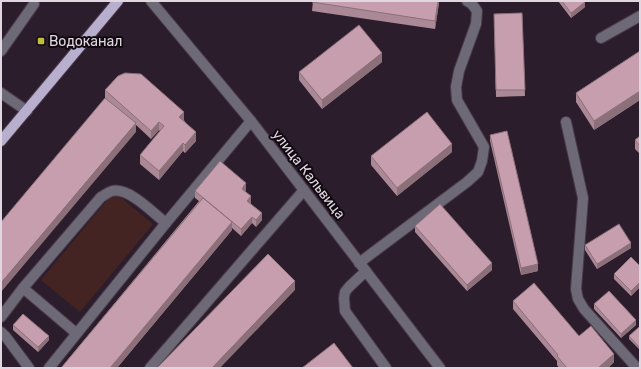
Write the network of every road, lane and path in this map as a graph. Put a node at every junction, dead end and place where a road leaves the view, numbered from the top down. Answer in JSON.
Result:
{"nodes":[{"id":1,"x":118,"y":1,"type":"edge"},
{"id":2,"x":152,"y":1,"type":"edge"},
{"id":3,"x":467,"y":1,"type":"edge"},
{"id":4,"x":34,"y":4,"type":"dead end"},
{"id":5,"x":640,"y":16,"type":"edge"},
{"id":6,"x":601,"y":38,"type":"dead end"},
{"id":7,"x":1,"y":51,"type":"edge"},
{"id":8,"x":1,"y":93,"type":"edge"},
{"id":9,"x":27,"y":111,"type":"junction"},
{"id":10,"x":250,"y":121,"type":"junction"},
{"id":11,"x":566,"y":122,"type":"dead end"},
{"id":12,"x":1,"y":141,"type":"edge"},
{"id":13,"x":304,"y":190,"type":"junction"},
{"id":14,"x":166,"y":223,"type":"junction"},
{"id":15,"x":363,"y":267,"type":"junction"},
{"id":16,"x":24,"y":288,"type":"junction"},
{"id":17,"x":1,"y":317,"type":"edge"},
{"id":18,"x":76,"y":333,"type":"junction"},
{"id":19,"x":3,"y":338,"type":"edge"},
{"id":20,"x":29,"y":368,"type":"edge"},
{"id":21,"x":49,"y":368,"type":"edge"},
{"id":22,"x":150,"y":368,"type":"edge"},
{"id":23,"x":386,"y":368,"type":"edge"},
{"id":24,"x":440,"y":368,"type":"edge"},
{"id":25,"x":637,"y":368,"type":"edge"}],
"edges":[{"from":1,"to":9,"type":"main road"},
{"from":2,"to":10,"type":"street","name":"улица Кальвица"},
{"from":3,"to":15,"type":"street"},
{"from":4,"to":7,"type":"street"},
{"from":5,"to":6,"type":"street"},
{"from":8,"to":9,"type":"street"},
{"from":9,"to":12,"type":"main road"},
{"from":10,"to":13,"type":"street","name":"улица Кальвица"},
{"from":10,"to":14,"type":"street"},
{"from":11,"to":25,"type":"street"},
{"from":13,"to":15,"type":"street","name":"улица Кальвица"},
{"from":13,"to":22,"type":"street"},
{"from":14,"to":16,"type":"street"},
{"from":14,"to":18,"type":"street"},
{"from":15,"to":23,"type":"street"},
{"from":15,"to":24,"type":"street","name":"улица Кальвица"},
{"from":16,"to":17,"type":"street"},
{"from":16,"to":18,"type":"street"},
{"from":18,"to":21,"type":"street"},
{"from":19,"to":20,"type":"street"}]}
